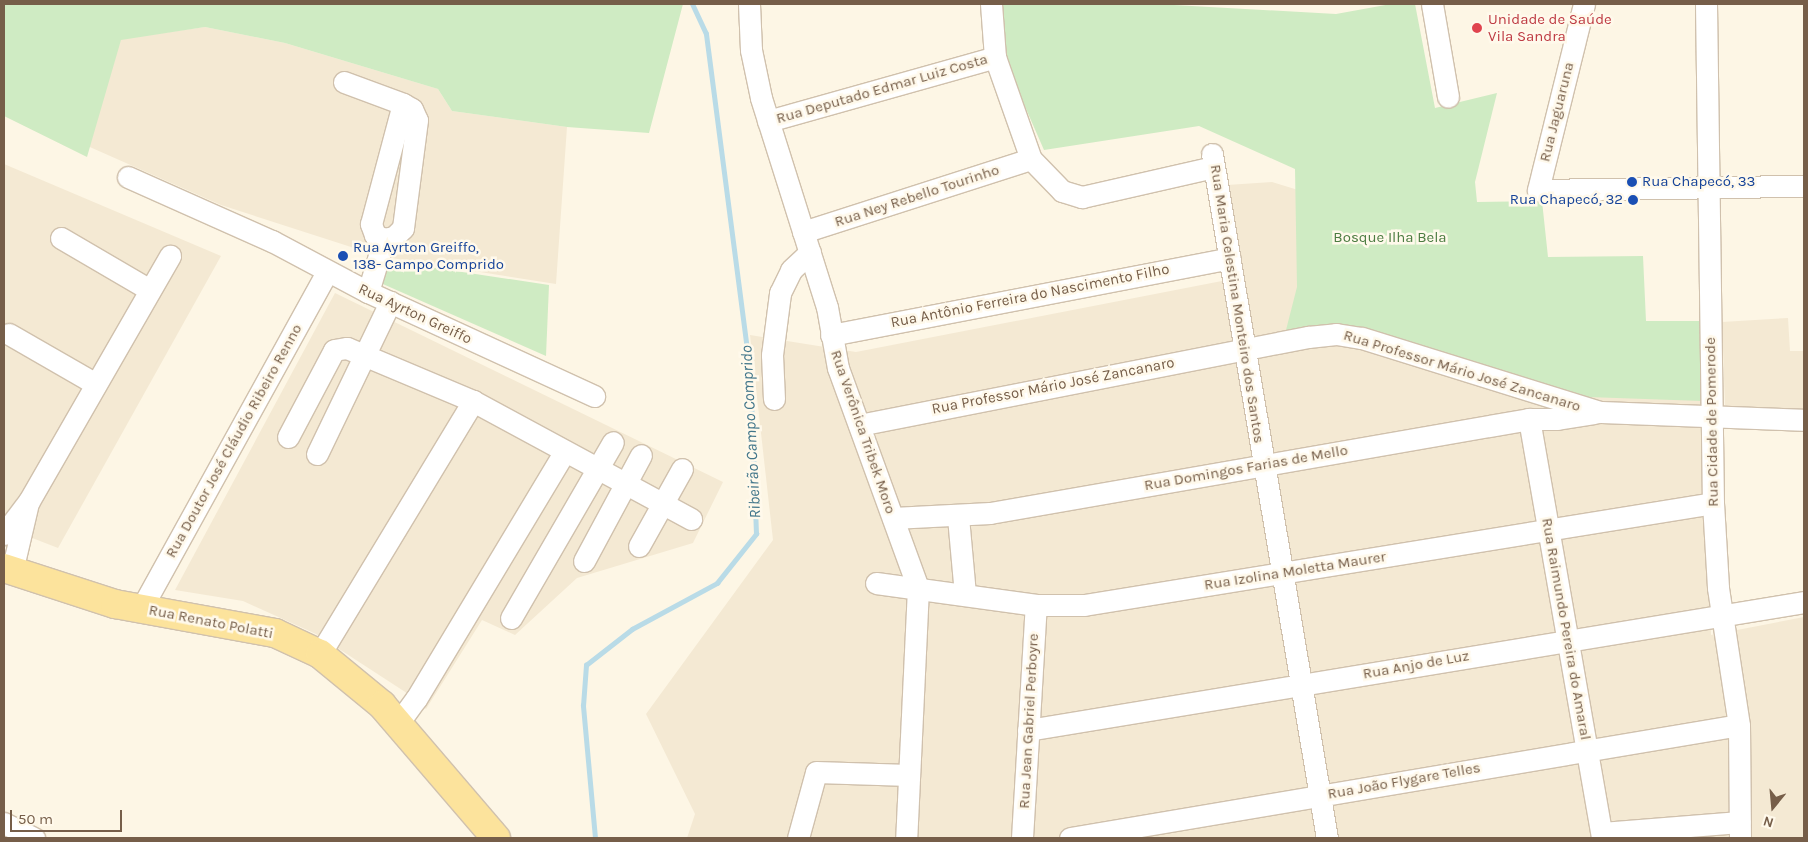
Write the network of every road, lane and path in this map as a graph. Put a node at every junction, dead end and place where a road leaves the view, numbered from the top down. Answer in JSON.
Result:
{"nodes":[{"id":1,"x":749,"y":4,"type":"edge"},
{"id":2,"x":992,"y":4,"type":"edge"},
{"id":3,"x":1432,"y":4,"type":"edge"},
{"id":4,"x":1584,"y":4,"type":"edge"},
{"id":5,"x":1706,"y":4,"type":"edge"},
{"id":6,"x":995,"y":57,"type":"junction"},
{"id":7,"x":344,"y":82,"type":"dead end"},
{"id":8,"x":1448,"y":97,"type":"dead end"},
{"id":9,"x":403,"y":104,"type":"junction"},
{"id":10,"x":768,"y":121,"type":"junction"},
{"id":11,"x":1031,"y":159,"type":"junction"},
{"id":12,"x":128,"y":177,"type":"dead end"},
{"id":13,"x":1804,"y":186,"type":"edge"},
{"id":14,"x":1708,"y":188,"type":"junction"},
{"id":15,"x":61,"y":238,"type":"dead end"},
{"id":16,"x":384,"y":239,"type":"junction"},
{"id":17,"x":807,"y":242,"type":"junction"},
{"id":18,"x":170,"y":256,"type":"dead end"},
{"id":19,"x":1230,"y":258,"type":"junction"},
{"id":20,"x":327,"y":272,"type":"junction"},
{"id":21,"x":150,"y":290,"type":"junction"},
{"id":22,"x":368,"y":292,"type":"junction"},
{"id":23,"x":390,"y":302,"type":"junction"},
{"id":24,"x":9,"y":334,"type":"dead end"},
{"id":25,"x":831,"y":335,"type":"junction"},
{"id":26,"x":1245,"y":349,"type":"junction"},
{"id":27,"x":366,"y":357,"type":"junction"},
{"id":28,"x":96,"y":384,"type":"junction"},
{"id":29,"x":594,"y":396,"type":"dead end"},
{"id":30,"x":774,"y":399,"type":"dead end"},
{"id":31,"x":473,"y":401,"type":"junction"},
{"id":32,"x":1599,"y":412,"type":"junction"},
{"id":33,"x":1711,"y":416,"type":"junction"},
{"id":34,"x":1529,"y":419,"type":"junction"},
{"id":35,"x":1804,"y":420,"type":"edge"},
{"id":36,"x":858,"y":425,"type":"junction"},
{"id":37,"x":288,"y":437,"type":"dead end"},
{"id":38,"x":613,"y":442,"type":"dead end"},
{"id":39,"x":565,"y":451,"type":"junction"},
{"id":40,"x":317,"y":454,"type":"dead end"},
{"id":41,"x":641,"y":455,"type":"dead end"},
{"id":42,"x":1264,"y":465,"type":"junction"},
{"id":43,"x":597,"y":469,"type":"junction"},
{"id":44,"x":682,"y":470,"type":"dead end"},
{"id":45,"x":626,"y":484,"type":"junction"},
{"id":46,"x":29,"y":500,"type":"junction"},
{"id":47,"x":1712,"y":503,"type":"junction"},
{"id":48,"x":663,"y":504,"type":"junction"},
{"id":49,"x":958,"y":517,"type":"junction"},
{"id":50,"x":893,"y":518,"type":"junction"},
{"id":51,"x":691,"y":519,"type":"dead end"},
{"id":52,"x":1549,"y":530,"type":"junction"},
{"id":53,"x":4,"y":534,"type":"edge"},
{"id":54,"x":639,"y":546,"type":"dead end"},
{"id":55,"x":584,"y":562,"type":"dead end"},
{"id":56,"x":8,"y":569,"type":"edge"},
{"id":57,"x":1282,"y":573,"type":"junction"},
{"id":58,"x":876,"y":583,"type":"dead end"},
{"id":59,"x":918,"y":588,"type":"junction"},
{"id":60,"x":965,"y":594,"type":"junction"},
{"id":61,"x":1804,"y":602,"type":"edge"},
{"id":62,"x":1036,"y":605,"type":"junction"},
{"id":63,"x":141,"y":609,"type":"junction"},
{"id":64,"x":1722,"y":614,"type":"junction"},
{"id":65,"x":511,"y":618,"type":"dead end"},
{"id":66,"x":1568,"y":639,"type":"junction"},
{"id":67,"x":320,"y":654,"type":"junction"},
{"id":68,"x":1301,"y":684,"type":"junction"},
{"id":69,"x":399,"y":722,"type":"junction"},
{"id":70,"x":1739,"y":725,"type":"junction"},
{"id":71,"x":1028,"y":730,"type":"junction"},
{"id":72,"x":1587,"y":750,"type":"junction"},
{"id":73,"x":909,"y":775,"type":"junction"},
{"id":74,"x":452,"y":789,"type":"junction"},
{"id":75,"x":1320,"y":796,"type":"junction"},
{"id":76,"x":4,"y":823,"type":"edge"},
{"id":77,"x":1740,"y":830,"type":"edge"},
{"id":78,"x":1602,"y":836,"type":"edge"},
{"id":79,"x":34,"y":838,"type":"edge"},
{"id":80,"x":470,"y":838,"type":"edge"},
{"id":81,"x":496,"y":838,"type":"edge"},
{"id":82,"x":798,"y":838,"type":"edge"},
{"id":83,"x":906,"y":838,"type":"edge"},
{"id":84,"x":1022,"y":838,"type":"edge"},
{"id":85,"x":1070,"y":838,"type":"edge"},
{"id":86,"x":1327,"y":838,"type":"edge"}],
"edges":[{"from":1,"to":10,"type":"street","name":"Rua Verônica Tribek Moro"},
{"from":2,"to":6,"type":"street"},
{"from":3,"to":8,"type":"street"},
{"from":4,"to":14,"type":"street","name":"Rua Jaguaruna"},
{"from":5,"to":14,"type":"street","name":"Rua Cidade de Pomerode"},
{"from":6,"to":10,"type":"street","name":"Rua Deputado Edmar Luiz Costa"},
{"from":6,"to":11,"type":"street"},
{"from":7,"to":9,"type":"street"},
{"from":9,"to":16,"type":"street"},
{"from":9,"to":16,"type":"street"},
{"from":10,"to":17,"type":"street","name":"Rua Verônica Tribek Moro"},
{"from":11,"to":17,"type":"street","name":"Rua Ney Rebello Tourinho"},
{"from":11,"to":19,"type":"street","name":"Rua Maria Celestina Monteiro dos Santos"},
{"from":12,"to":20,"type":"street","name":"Rua Ayrton Greiffo"},
{"from":13,"to":14,"type":"street"},
{"from":14,"to":33,"type":"street","name":"Rua Cidade de Pomerode"},
{"from":15,"to":21,"type":"street"},
{"from":16,"to":22,"type":"street"},
{"from":17,"to":25,"type":"street","name":"Rua Verônica Tribek Moro"},
{"from":17,"to":30,"type":"street"},
{"from":18,"to":21,"type":"street"},
{"from":19,"to":25,"type":"street","name":"Rua Antônio Ferreira do Nascimento Filho"},
{"from":19,"to":26,"type":"street","name":"Rua Maria Celestina Monteiro dos Santos"},
{"from":20,"to":22,"type":"street","name":"Rua Ayrton Greiffo"},
{"from":20,"to":63,"type":"street","name":"Rua Doutor José Cláudio Ribeiro Renno"},
{"from":21,"to":28,"type":"street"},
{"from":22,"to":23,"type":"street","name":"Rua Ayrton Greiffo"},
{"from":23,"to":27,"type":"street"},
{"from":23,"to":29,"type":"street","name":"Rua Ayrton Greiffo"},
{"from":24,"to":28,"type":"street"},
{"from":25,"to":36,"type":"street","name":"Rua Verônica Tribek Moro"},
{"from":26,"to":32,"type":"street","name":"Rua Professor Mário José Zancanaro"},
{"from":26,"to":36,"type":"street","name":"Rua Professor Mário José Zancanaro"},
{"from":26,"to":42,"type":"street","name":"Rua Maria Celestina Monteiro dos Santos"},
{"from":27,"to":31,"type":"street"},
{"from":27,"to":37,"type":"street"},
{"from":27,"to":40,"type":"street"},
{"from":28,"to":46,"type":"street"},
{"from":31,"to":39,"type":"street"},
{"from":31,"to":67,"type":"street"},
{"from":32,"to":33,"type":"street","name":"Rua Professor Mário José Zancanaro"},
{"from":32,"to":34,"type":"street","name":"Rua Domingos Farias de Mello"},
{"from":33,"to":35,"type":"street","name":"Rua Professor Mário José Zancanaro"},
{"from":33,"to":47,"type":"street","name":"Rua Cidade de Pomerode"},
{"from":34,"to":42,"type":"street","name":"Rua Domingos Farias de Mello"},
{"from":34,"to":52,"type":"street","name":"Rua Raimundo Pereira do Amaral"},
{"from":36,"to":50,"type":"street","name":"Rua Verônica Tribek Moro"},
{"from":38,"to":43,"type":"street"},
{"from":39,"to":43,"type":"street"},
{"from":39,"to":69,"type":"street"},
{"from":41,"to":45,"type":"street"},
{"from":42,"to":49,"type":"street","name":"Rua Domingos Farias de Mello"},
{"from":42,"to":57,"type":"street","name":"Rua Maria Celestina Monteiro dos Santos"},
{"from":43,"to":45,"type":"street"},
{"from":43,"to":65,"type":"street"},
{"from":44,"to":48,"type":"street"},
{"from":45,"to":48,"type":"street"},
{"from":45,"to":55,"type":"street"},
{"from":46,"to":53,"type":"street"},
{"from":46,"to":56,"type":"street"},
{"from":47,"to":52,"type":"street","name":"Rua Izolina Moletta Maurer"},
{"from":47,"to":64,"type":"street","name":"Rua Cidade de Pomerode"},
{"from":48,"to":51,"type":"street"},
{"from":48,"to":54,"type":"street"},
{"from":49,"to":50,"type":"street","name":"Rua Domingos Farias de Mello"},
{"from":49,"to":60,"type":"street"},
{"from":50,"to":59,"type":"street","name":"Rua Verônica Tribek Moro"},
{"from":52,"to":57,"type":"street","name":"Rua Izolina Moletta Maurer"},
{"from":52,"to":66,"type":"street","name":"Rua Raimundo Pereira do Amaral"},
{"from":56,"to":63,"type":"main road","name":"Rua Renato Polatti"},
{"from":57,"to":62,"type":"street","name":"Rua Izolina Moletta Maurer"},
{"from":57,"to":68,"type":"street","name":"Rua Maria Celestina Monteiro dos Santos"},
{"from":58,"to":59,"type":"street","name":"Rua Izolina Moletta Maurer"},
{"from":59,"to":60,"type":"street","name":"Rua Izolina Moletta Maurer"},
{"from":59,"to":73,"type":"street","name":"Rua Verônica Tribek Moro"},
{"from":60,"to":62,"type":"street","name":"Rua Izolina Moletta Maurer"},
{"from":61,"to":64,"type":"street","name":"Rua Anjo de Luz"},
{"from":62,"to":71,"type":"street","name":"Rua Jean Gabriel Perboyre"},
{"from":63,"to":67,"type":"main road","name":"Rua Renato Polatti"},
{"from":64,"to":66,"type":"street","name":"Rua Anjo de Luz"},
{"from":64,"to":70,"type":"street","name":"Rua Cidade de Pomerode"},
{"from":66,"to":68,"type":"street","name":"Rua Anjo de Luz"},
{"from":66,"to":72,"type":"street","name":"Rua Raimundo Pereira do Amaral"},
{"from":67,"to":69,"type":"main road","name":"Rua Renato Polatti"},
{"from":68,"to":71,"type":"street","name":"Rua Anjo de Luz"},
{"from":68,"to":75,"type":"street","name":"Rua Maria Celestina Monteiro dos Santos"},
{"from":69,"to":74,"type":"main road","name":"Rua Renato Polatti"},
{"from":70,"to":72,"type":"street","name":"Rua João Flygare Telles"},
{"from":70,"to":77,"type":"street","name":"Rua Cidade de Pomerode"},
{"from":71,"to":84,"type":"street","name":"Rua Jean Gabriel Perboyre"},
{"from":72,"to":75,"type":"street","name":"Rua João Flygare Telles"},
{"from":72,"to":78,"type":"street","name":"Rua Raimundo Pereira do Amaral"},
{"from":73,"to":82,"type":"street"},
{"from":73,"to":83,"type":"street","name":"Rua Verônica Tribek Moro"},
{"from":74,"to":80,"type":"main road","name":"Rua Renato Polatti"},
{"from":74,"to":81,"type":"main road","name":"Rua Renato Polatti"},
{"from":75,"to":85,"type":"street","name":"Rua João Flygare Telles"},
{"from":75,"to":86,"type":"street","name":"Rua Maria Celestina Monteiro dos Santos"},
{"from":76,"to":79,"type":"street"},
{"from":77,"to":78,"type":"street"}]}
